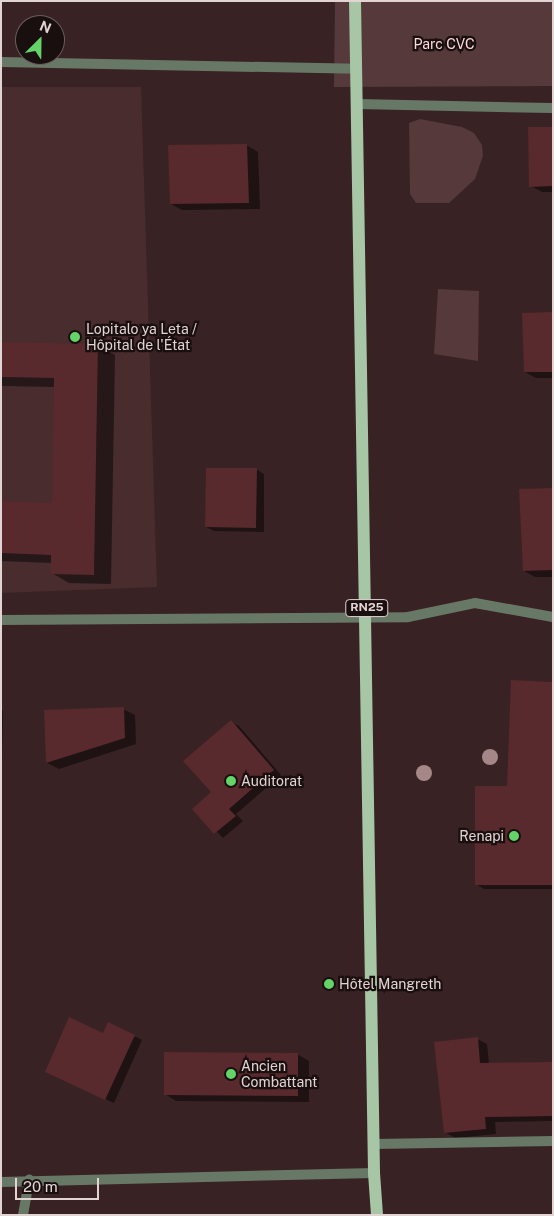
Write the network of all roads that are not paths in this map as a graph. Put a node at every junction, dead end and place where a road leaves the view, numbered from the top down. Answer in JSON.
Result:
{"nodes":[{"id":1,"x":355,"y":1,"type":"edge"},
{"id":2,"x":1,"y":62,"type":"edge"},
{"id":3,"x":357,"y":69,"type":"junction"},
{"id":4,"x":358,"y":104,"type":"junction"},
{"id":5,"x":553,"y":108,"type":"edge"},
{"id":6,"x":367,"y":615,"type":"junction"},
{"id":7,"x":553,"y":617,"type":"edge"},
{"id":8,"x":1,"y":620,"type":"edge"},
{"id":9,"x":553,"y":1141,"type":"edge"},
{"id":10,"x":374,"y":1144,"type":"junction"},
{"id":11,"x":374,"y":1173,"type":"junction"},
{"id":12,"x":29,"y":1180,"type":"junction"},
{"id":13,"x":1,"y":1182,"type":"edge"},
{"id":14,"x":22,"y":1215,"type":"edge"},
{"id":15,"x":377,"y":1215,"type":"edge"}],
"edges":[{"from":1,"to":3,"type":"main road","number":"RN25"},
{"from":2,"to":3,"type":"street"},
{"from":3,"to":4,"type":"main road","number":"RN25"},
{"from":4,"to":5,"type":"street"},
{"from":4,"to":6,"type":"main road","number":"RN25"},
{"from":6,"to":7,"type":"street"},
{"from":6,"to":8,"type":"street"},
{"from":6,"to":10,"type":"main road","number":"RN25"},
{"from":9,"to":10,"type":"street"},
{"from":10,"to":11,"type":"main road","number":"RN25"},
{"from":11,"to":12,"type":"street"},
{"from":11,"to":15,"type":"main road","number":"RN25"},
{"from":12,"to":13,"type":"street"},
{"from":12,"to":14,"type":"street"}]}
